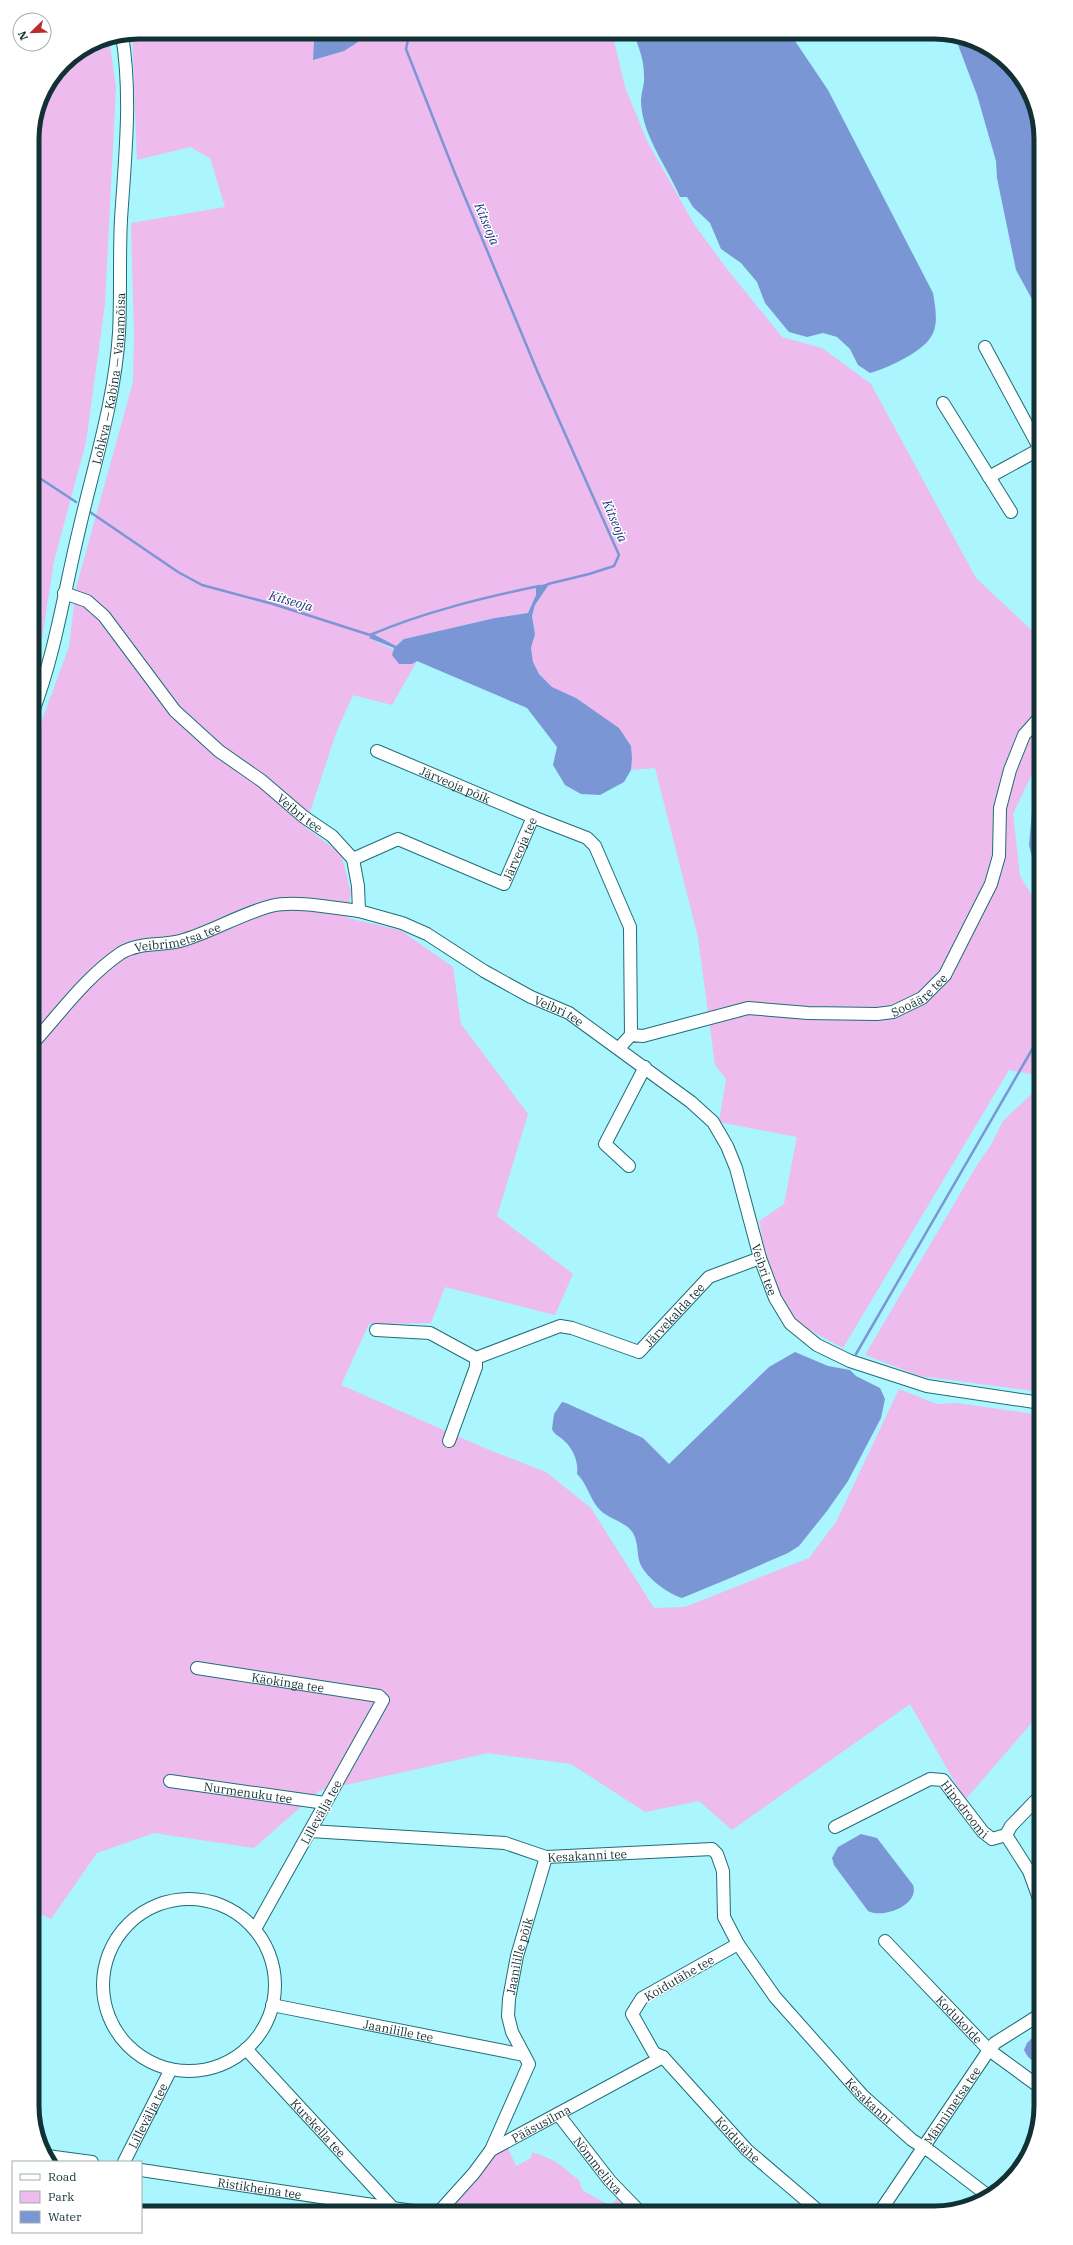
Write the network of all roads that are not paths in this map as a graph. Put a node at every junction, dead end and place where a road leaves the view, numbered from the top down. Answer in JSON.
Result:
{"nodes":[{"id":1,"x":123,"y":40,"type":"edge"},
{"id":2,"x":986,"y":347,"type":"dead end"},
{"id":3,"x":943,"y":403,"type":"dead end"},
{"id":4,"x":1034,"y":439,"type":"edge"},
{"id":5,"x":1034,"y":453,"type":"edge"},
{"id":6,"x":989,"y":477,"type":"junction"},
{"id":7,"x":1011,"y":512,"type":"dead end"},
{"id":8,"x":64,"y":593,"type":"junction"},
{"id":9,"x":39,"y":695,"type":"edge"},
{"id":10,"x":1034,"y":724,"type":"edge"},
{"id":11,"x":377,"y":751,"type":"dead end"},
{"id":12,"x":533,"y":817,"type":"junction"},
{"id":13,"x":352,"y":859,"type":"junction"},
{"id":14,"x":359,"y":911,"type":"junction"},
{"id":15,"x":631,"y":1035,"type":"junction"},
{"id":16,"x":39,"y":1037,"type":"edge"},
{"id":17,"x":619,"y":1048,"type":"junction"},
{"id":18,"x":645,"y":1067,"type":"junction"},
{"id":19,"x":629,"y":1166,"type":"dead end"},
{"id":20,"x":760,"y":1258,"type":"junction"},
{"id":21,"x":376,"y":1330,"type":"dead end"},
{"id":22,"x":476,"y":1358,"type":"junction"},
{"id":23,"x":1034,"y":1402,"type":"edge"},
{"id":24,"x":449,"y":1441,"type":"dead end"},
{"id":25,"x":197,"y":1668,"type":"dead end"},
{"id":26,"x":379,"y":1696,"type":"joint"},
{"id":27,"x":170,"y":1781,"type":"dead end"},
{"id":28,"x":1034,"y":1802,"type":"edge"},
{"id":29,"x":325,"y":1803,"type":"junction"},
{"id":30,"x":835,"y":1827,"type":"dead end"},
{"id":31,"x":310,"y":1831,"type":"junction"},
{"id":32,"x":1006,"y":1835,"type":"junction"},
{"id":33,"x":546,"y":1857,"type":"junction"},
{"id":34,"x":1034,"y":1885,"type":"edge"},
{"id":35,"x":255,"y":1929,"type":"junction"},
{"id":36,"x":885,"y":1941,"type":"dead end"},
{"id":37,"x":738,"y":1944,"type":"junction"},
{"id":38,"x":769,"y":1988,"type":"joint"},
{"id":39,"x":272,"y":2005,"type":"junction"},
{"id":40,"x":1034,"y":2018,"type":"edge"},
{"id":41,"x":246,"y":2049,"type":"junction"},
{"id":42,"x":989,"y":2050,"type":"junction"},
{"id":43,"x":524,"y":2055,"type":"junction"},
{"id":44,"x":663,"y":2058,"type":"junction"},
{"id":45,"x":170,"y":2068,"type":"junction"},
{"id":46,"x":1034,"y":2083,"type":"edge"},
{"id":47,"x":558,"y":2114,"type":"junction"},
{"id":48,"x":924,"y":2147,"type":"junction"},
{"id":49,"x":491,"y":2150,"type":"junction"},
{"id":50,"x":53,"y":2157,"type":"edge"},
{"id":51,"x":84,"y":2161,"type":"edge"},
{"id":52,"x":125,"y":2161,"type":"edge"},
{"id":53,"x":142,"y":2170,"type":"edge"},
{"id":54,"x":984,"y":2193,"type":"edge"},
{"id":55,"x":391,"y":2206,"type":"joint"},
{"id":56,"x":444,"y":2206,"type":"edge"},
{"id":57,"x":634,"y":2206,"type":"edge"},
{"id":58,"x":813,"y":2206,"type":"edge"},
{"id":59,"x":884,"y":2206,"type":"edge"}],
"edges":[{"from":1,"to":8,"type":"street","name":"Lohkva — Kabina — Vanamõisa"},
{"from":2,"to":4,"type":"street"},
{"from":3,"to":6,"type":"street"},
{"from":5,"to":6,"type":"street"},
{"from":6,"to":7,"type":"street"},
{"from":8,"to":9,"type":"street","name":"Lohkva — Kabina — Vanamõisa"},
{"from":8,"to":13,"type":"street","name":"Veibri tee"},
{"from":10,"to":15,"type":"street","name":"Sooääre tee"},
{"from":11,"to":12,"type":"street","name":"Järveoja põik"},
{"from":12,"to":13,"type":"street","name":"Järveoja tee"},
{"from":12,"to":15,"type":"street","name":"Järveoja tee"},
{"from":13,"to":14,"type":"street","name":"Veibri tee"},
{"from":14,"to":16,"type":"street","name":"Veibrimetsa tee"},
{"from":14,"to":17,"type":"street","name":"Veibri tee"},
{"from":15,"to":17,"type":"street"},
{"from":17,"to":18,"type":"street","name":"Veibri tee"},
{"from":18,"to":19,"type":"street"},
{"from":18,"to":20,"type":"street","name":"Veibri tee"},
{"from":20,"to":22,"type":"street","name":"Järvekalda tee"},
{"from":20,"to":23,"type":"street","name":"Veibri tee"},
{"from":21,"to":22,"type":"street"},
{"from":22,"to":24,"type":"street"},
{"from":25,"to":26,"type":"street","name":"Käokinga tee"},
{"from":26,"to":29,"type":"street","name":"Lillevälja tee"},
{"from":27,"to":29,"type":"street","name":"Nurmenuku tee"},
{"from":28,"to":32,"type":"street"},
{"from":29,"to":31,"type":"street","name":"Lillevälja tee"},
{"from":30,"to":32,"type":"street","name":"Hipodroomi"},
{"from":31,"to":33,"type":"street","name":"Kesakanni tee"},
{"from":31,"to":35,"type":"street","name":"Lillevälja tee"},
{"from":32,"to":34,"type":"street","name":"Hipodroomi"},
{"from":33,"to":37,"type":"street","name":"Kesakanni tee"},
{"from":33,"to":43,"type":"street","name":"Jaanilille põik"},
{"from":35,"to":39,"type":"street","name":"Lillevälja tee"},
{"from":35,"to":45,"type":"street","name":"Lillevälja tee"},
{"from":36,"to":42,"type":"street","name":"Kodukolde"},
{"from":37,"to":38,"type":"street","name":"Kesakanni tee"},
{"from":37,"to":44,"type":"street","name":"Koidutähe tee"},
{"from":38,"to":48,"type":"street","name":"Kesakanni"},
{"from":39,"to":41,"type":"street","name":"Lillevälja tee"},
{"from":39,"to":43,"type":"street","name":"Jaanilille tee"},
{"from":40,"to":42,"type":"street","name":"Männimetsa tee"},
{"from":41,"to":45,"type":"street","name":"Lillevälja tee"},
{"from":41,"to":55,"type":"street","name":"Kurekella tee"},
{"from":42,"to":46,"type":"street","name":"Kodukolde"},
{"from":42,"to":48,"type":"street","name":"Männimetsa tee"},
{"from":43,"to":49,"type":"street"},
{"from":44,"to":47,"type":"street","name":"Pääsusilma"},
{"from":44,"to":58,"type":"street","name":"Koidutähe"},
{"from":45,"to":52,"type":"street","name":"Lillevälja tee"},
{"from":47,"to":49,"type":"street","name":"Pääsusilma"},
{"from":47,"to":57,"type":"street","name":"Nõmmeliiva"},
{"from":48,"to":54,"type":"street","name":"Kesakanni"},
{"from":48,"to":59,"type":"street","name":"Männimetsa tee"},
{"from":49,"to":56,"type":"street","name":"Pääsusilma"},
{"from":50,"to":51,"type":"street"},
{"from":53,"to":55,"type":"street","name":"Ristikheina tee"}]}
